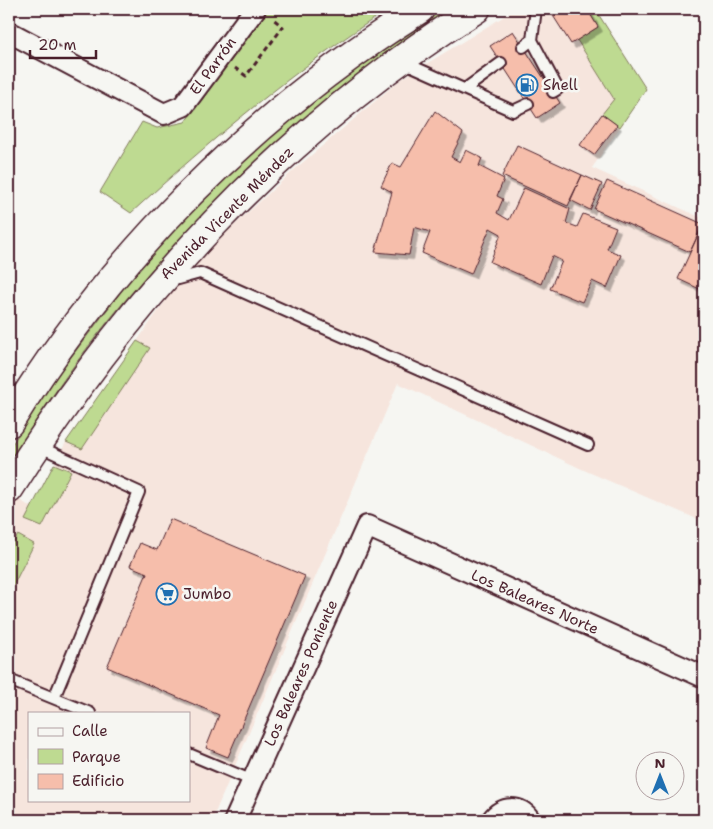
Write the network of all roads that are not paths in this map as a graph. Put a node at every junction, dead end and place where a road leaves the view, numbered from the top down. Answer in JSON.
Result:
{"nodes":[{"id":1,"x":420,"y":9,"type":"edge"},
{"id":2,"x":476,"y":9,"type":"edge"},
{"id":3,"x":536,"y":9,"type":"edge"},
{"id":4,"x":261,"y":12,"type":"edge"},
{"id":5,"x":9,"y":32,"type":"edge"},
{"id":6,"x":532,"y":40,"type":"junction"},
{"id":7,"x":523,"y":47,"type":"dead end"},
{"id":8,"x":400,"y":60,"type":"junction"},
{"id":9,"x":501,"y":63,"type":"dead end"},
{"id":10,"x":465,"y":89,"type":"junction"},
{"id":11,"x":553,"y":92,"type":"dead end"},
{"id":12,"x":528,"y":104,"type":"dead end"},
{"id":13,"x":156,"y":285,"type":"junction"},
{"id":14,"x":9,"y":423,"type":"edge"},
{"id":15,"x":36,"y":445,"type":"junction"},
{"id":16,"x":588,"y":445,"type":"dead end"},
{"id":17,"x":9,"y":489,"type":"edge"},
{"id":18,"x":367,"y":526,"type":"joint"},
{"id":19,"x":704,"y":677,"type":"edge"},
{"id":20,"x":9,"y":680,"type":"edge"},
{"id":21,"x":54,"y":698,"type":"junction"},
{"id":22,"x":88,"y":712,"type":"edge"},
{"id":23,"x":190,"y":754,"type":"edge"},
{"id":24,"x":253,"y":781,"type":"junction"},
{"id":25,"x":235,"y":820,"type":"edge"},
{"id":26,"x":492,"y":820,"type":"edge"},
{"id":27,"x":530,"y":820,"type":"edge"}],
"edges":[{"from":1,"to":14,"type":"main road"},
{"from":2,"to":8,"type":"main road","name":"Avenida Vicente Méndez"},
{"from":3,"to":6,"type":"lane"},
{"from":4,"to":5,"type":"street","name":"El Parrón"},
{"from":6,"to":7,"type":"lane"},
{"from":6,"to":11,"type":"lane"},
{"from":8,"to":10,"type":"lane"},
{"from":8,"to":13,"type":"main road","name":"Avenida Vicente Méndez"},
{"from":9,"to":10,"type":"lane"},
{"from":10,"to":12,"type":"lane"},
{"from":13,"to":15,"type":"main road","name":"Avenida Vicente Méndez"},
{"from":13,"to":16,"type":"lane"},
{"from":15,"to":17,"type":"main road","name":"Avenida Vicente Méndez"},
{"from":15,"to":21,"type":"lane"},
{"from":18,"to":19,"type":"street","name":"Los Baleares Norte"},
{"from":18,"to":24,"type":"street","name":"Los Baleares Poniente"},
{"from":20,"to":21,"type":"lane"},
{"from":21,"to":22,"type":"lane"},
{"from":23,"to":24,"type":"lane"},
{"from":24,"to":25,"type":"street","name":"Los Baleares Poniente"},
{"from":26,"to":27,"type":"street"}]}
